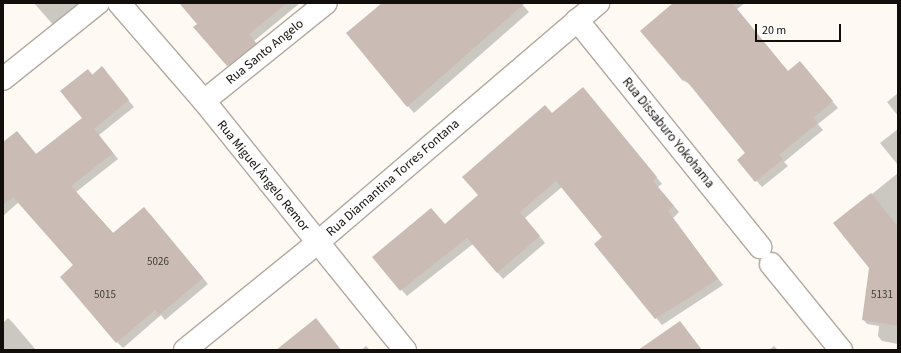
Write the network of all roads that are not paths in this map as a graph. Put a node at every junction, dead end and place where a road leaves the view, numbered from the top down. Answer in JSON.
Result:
{"nodes":[{"id":1,"x":98,"y":3,"type":"edge"},
{"id":2,"x":119,"y":3,"type":"edge"},
{"id":3,"x":326,"y":3,"type":"edge"},
{"id":4,"x":598,"y":3,"type":"edge"},
{"id":5,"x":577,"y":20,"type":"junction"},
{"id":6,"x":3,"y":79,"type":"edge"},
{"id":7,"x":204,"y":101,"type":"junction"},
{"id":8,"x":317,"y":243,"type":"junction"},
{"id":9,"x":185,"y":350,"type":"edge"},
{"id":10,"x":405,"y":350,"type":"edge"},
{"id":11,"x":841,"y":350,"type":"edge"}],
"edges":[{"from":1,"to":6,"type":"street"},
{"from":2,"to":7,"type":"street","name":"Rua Miguel Ângelo Remor"},
{"from":3,"to":7,"type":"street","name":"Rua Santo Angelo"},
{"from":4,"to":5,"type":"street","name":"Rua Diamantina Torres Fontana"},
{"from":5,"to":8,"type":"street","name":"Rua Diamantina Torres Fontana"},
{"from":5,"to":11,"type":"street","name":"Rua Dissaburo Yokohama"},
{"from":7,"to":8,"type":"street","name":"Rua Miguel Ângelo Remor"},
{"from":8,"to":9,"type":"street","name":"Rua Diamantina Torres Fontana"},
{"from":8,"to":10,"type":"street","name":"Rua Miguel Ângelo Remor"}]}
